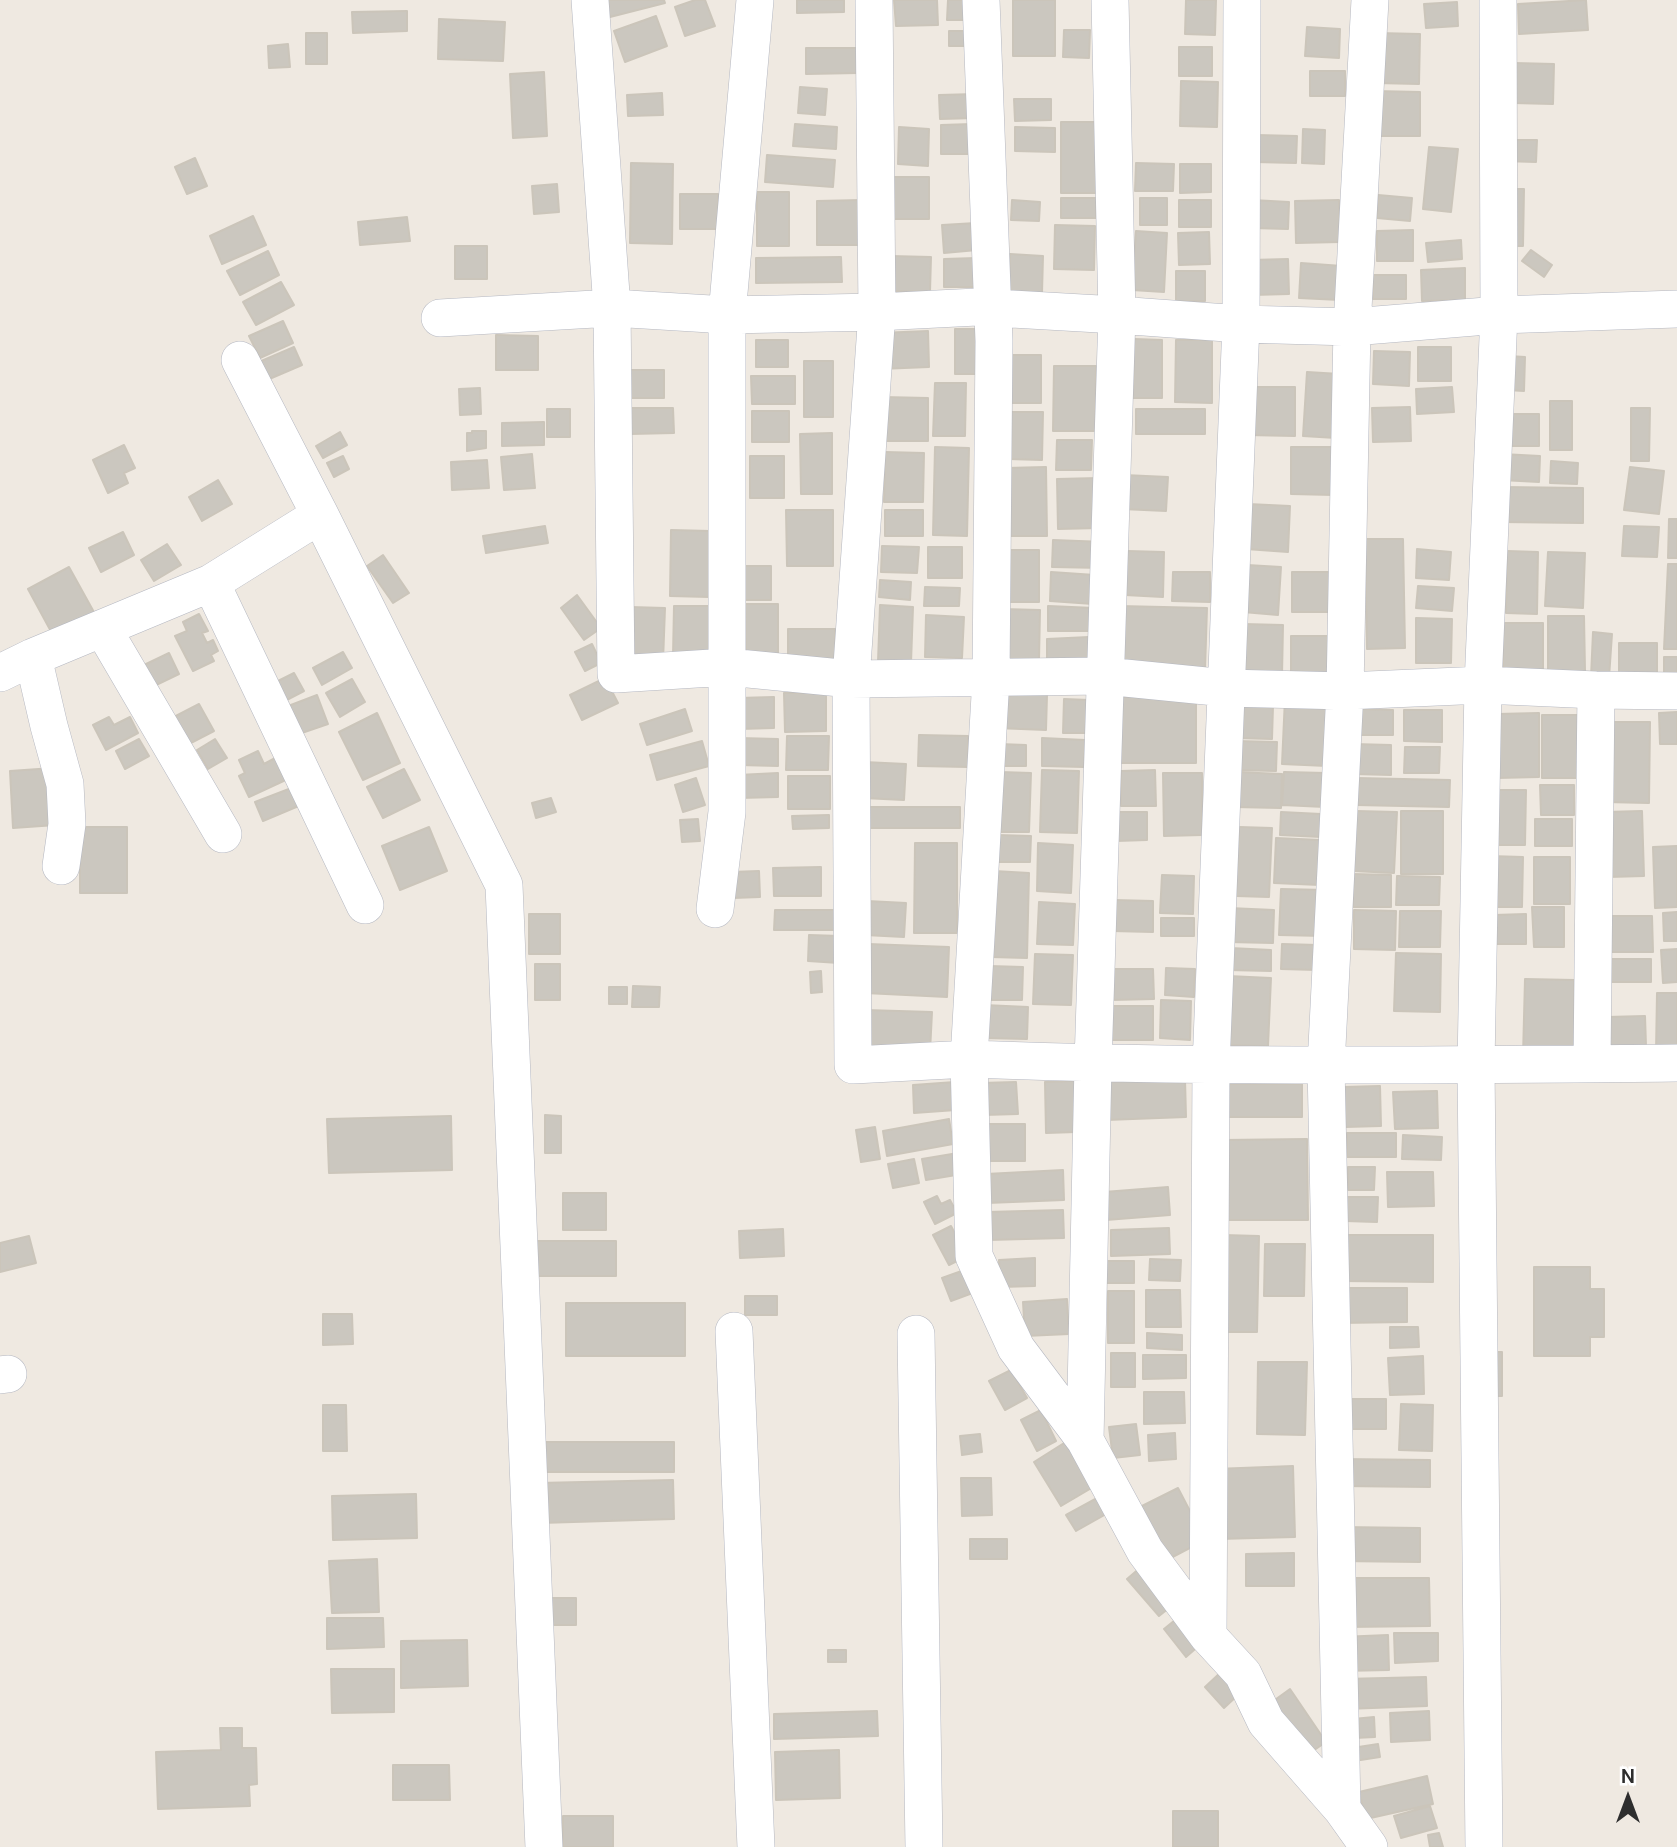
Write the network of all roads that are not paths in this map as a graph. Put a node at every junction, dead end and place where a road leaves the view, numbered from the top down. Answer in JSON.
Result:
{"nodes":[{"id":1,"x":590,"y":0,"type":"edge"},
{"id":2,"x":755,"y":0,"type":"edge"},
{"id":3,"x":874,"y":0,"type":"edge"},
{"id":4,"x":981,"y":0,"type":"edge"},
{"id":5,"x":1110,"y":0,"type":"edge"},
{"id":6,"x":1242,"y":0,"type":"edge"},
{"id":7,"x":1370,"y":0,"type":"edge"},
{"id":8,"x":1498,"y":0,"type":"edge"},
{"id":9,"x":612,"y":308,"type":"junction"},
{"id":10,"x":993,"y":308,"type":"junction"},
{"id":11,"x":1677,"y":309,"type":"edge"},
{"id":12,"x":877,"y":312,"type":"junction"},
{"id":13,"x":1117,"y":314,"type":"junction"},
{"id":14,"x":727,"y":315,"type":"junction"},
{"id":15,"x":1499,"y":315,"type":"junction"},
{"id":16,"x":440,"y":318,"type":"dead end"},
{"id":17,"x":1241,"y":324,"type":"junction"},
{"id":18,"x":1352,"y":327,"type":"junction"},
{"id":19,"x":240,"y":359,"type":"dead end"},
{"id":20,"x":320,"y":515,"type":"junction"},
{"id":21,"x":211,"y":583,"type":"junction"},
{"id":22,"x":103,"y":629,"type":"junction"},
{"id":23,"x":33,"y":657,"type":"junction"},
{"id":24,"x":729,"y":667,"type":"junction"},
{"id":25,"x":0,"y":673,"type":"edge"},
{"id":26,"x":1105,"y":676,"type":"junction"},
{"id":27,"x":991,"y":678,"type":"junction"},
{"id":28,"x":850,"y":679,"type":"junction"},
{"id":29,"x":1483,"y":685,"type":"junction"},
{"id":30,"x":1226,"y":688,"type":"junction"},
{"id":31,"x":1596,"y":690,"type":"junction"},
{"id":32,"x":1345,"y":691,"type":"junction"},
{"id":33,"x":1677,"y":691,"type":"edge"},
{"id":34,"x":223,"y":834,"type":"dead end"},
{"id":35,"x":61,"y":866,"type":"dead end"},
{"id":36,"x":365,"y":905,"type":"dead end"},
{"id":37,"x":715,"y":909,"type":"dead end"},
{"id":38,"x":969,"y":1059,"type":"junction"},
{"id":39,"x":1592,"y":1063,"type":"junction"},
{"id":40,"x":1677,"y":1063,"type":"edge"},
{"id":41,"x":1093,"y":1064,"type":"junction"},
{"id":42,"x":1476,"y":1065,"type":"junction"},
{"id":43,"x":1211,"y":1066,"type":"junction"},
{"id":44,"x":1326,"y":1066,"type":"junction"},
{"id":45,"x":734,"y":1331,"type":"dead end"},
{"id":46,"x":916,"y":1334,"type":"dead end"},
{"id":47,"x":1085,"y":1440,"type":"junction"},
{"id":48,"x":1208,"y":1636,"type":"junction"},
{"id":49,"x":1342,"y":1809,"type":"junction"},
{"id":50,"x":544,"y":1847,"type":"edge"},
{"id":51,"x":756,"y":1847,"type":"edge"},
{"id":52,"x":924,"y":1847,"type":"edge"},
{"id":53,"x":1369,"y":1847,"type":"edge"},
{"id":54,"x":1484,"y":1847,"type":"edge"}],
"edges":[{"from":1,"to":9,"type":"street"},
{"from":2,"to":14,"type":"street"},
{"from":3,"to":12,"type":"street"},
{"from":4,"to":10,"type":"street"},
{"from":5,"to":13,"type":"street"},
{"from":6,"to":17,"type":"street"},
{"from":7,"to":18,"type":"street"},
{"from":8,"to":15,"type":"street"},
{"from":9,"to":14,"type":"street"},
{"from":9,"to":16,"type":"street"},
{"from":9,"to":24,"type":"street"},
{"from":10,"to":12,"type":"street"},
{"from":10,"to":13,"type":"street"},
{"from":10,"to":27,"type":"street"},
{"from":11,"to":15,"type":"street"},
{"from":12,"to":14,"type":"street"},
{"from":12,"to":28,"type":"street"},
{"from":13,"to":17,"type":"street"},
{"from":13,"to":26,"type":"street"},
{"from":14,"to":24,"type":"street"},
{"from":15,"to":18,"type":"street"},
{"from":15,"to":29,"type":"street"},
{"from":17,"to":18,"type":"street"},
{"from":17,"to":30,"type":"street"},
{"from":18,"to":32,"type":"street"},
{"from":19,"to":20,"type":"street"},
{"from":20,"to":21,"type":"street"},
{"from":20,"to":50,"type":"street"},
{"from":21,"to":22,"type":"street"},
{"from":21,"to":36,"type":"street"},
{"from":22,"to":23,"type":"street"},
{"from":22,"to":34,"type":"street"},
{"from":23,"to":25,"type":"street"},
{"from":23,"to":35,"type":"street"},
{"from":24,"to":28,"type":"street"},
{"from":24,"to":37,"type":"street"},
{"from":26,"to":27,"type":"street"},
{"from":26,"to":30,"type":"street"},
{"from":26,"to":41,"type":"street"},
{"from":27,"to":28,"type":"street"},
{"from":27,"to":38,"type":"street"},
{"from":28,"to":38,"type":"street"},
{"from":29,"to":31,"type":"street"},
{"from":29,"to":32,"type":"street"},
{"from":29,"to":42,"type":"street"},
{"from":30,"to":32,"type":"street"},
{"from":30,"to":43,"type":"street"},
{"from":31,"to":33,"type":"street"},
{"from":31,"to":39,"type":"street"},
{"from":32,"to":44,"type":"street"},
{"from":38,"to":41,"type":"street"},
{"from":38,"to":47,"type":"street"},
{"from":39,"to":40,"type":"street"},
{"from":39,"to":42,"type":"street"},
{"from":41,"to":43,"type":"street"},
{"from":41,"to":47,"type":"street"},
{"from":42,"to":44,"type":"street"},
{"from":42,"to":54,"type":"street"},
{"from":43,"to":44,"type":"street"},
{"from":43,"to":48,"type":"street"},
{"from":44,"to":49,"type":"street"},
{"from":45,"to":51,"type":"street"},
{"from":46,"to":52,"type":"street"},
{"from":47,"to":48,"type":"street"},
{"from":48,"to":49,"type":"street"},
{"from":49,"to":53,"type":"street"}]}
